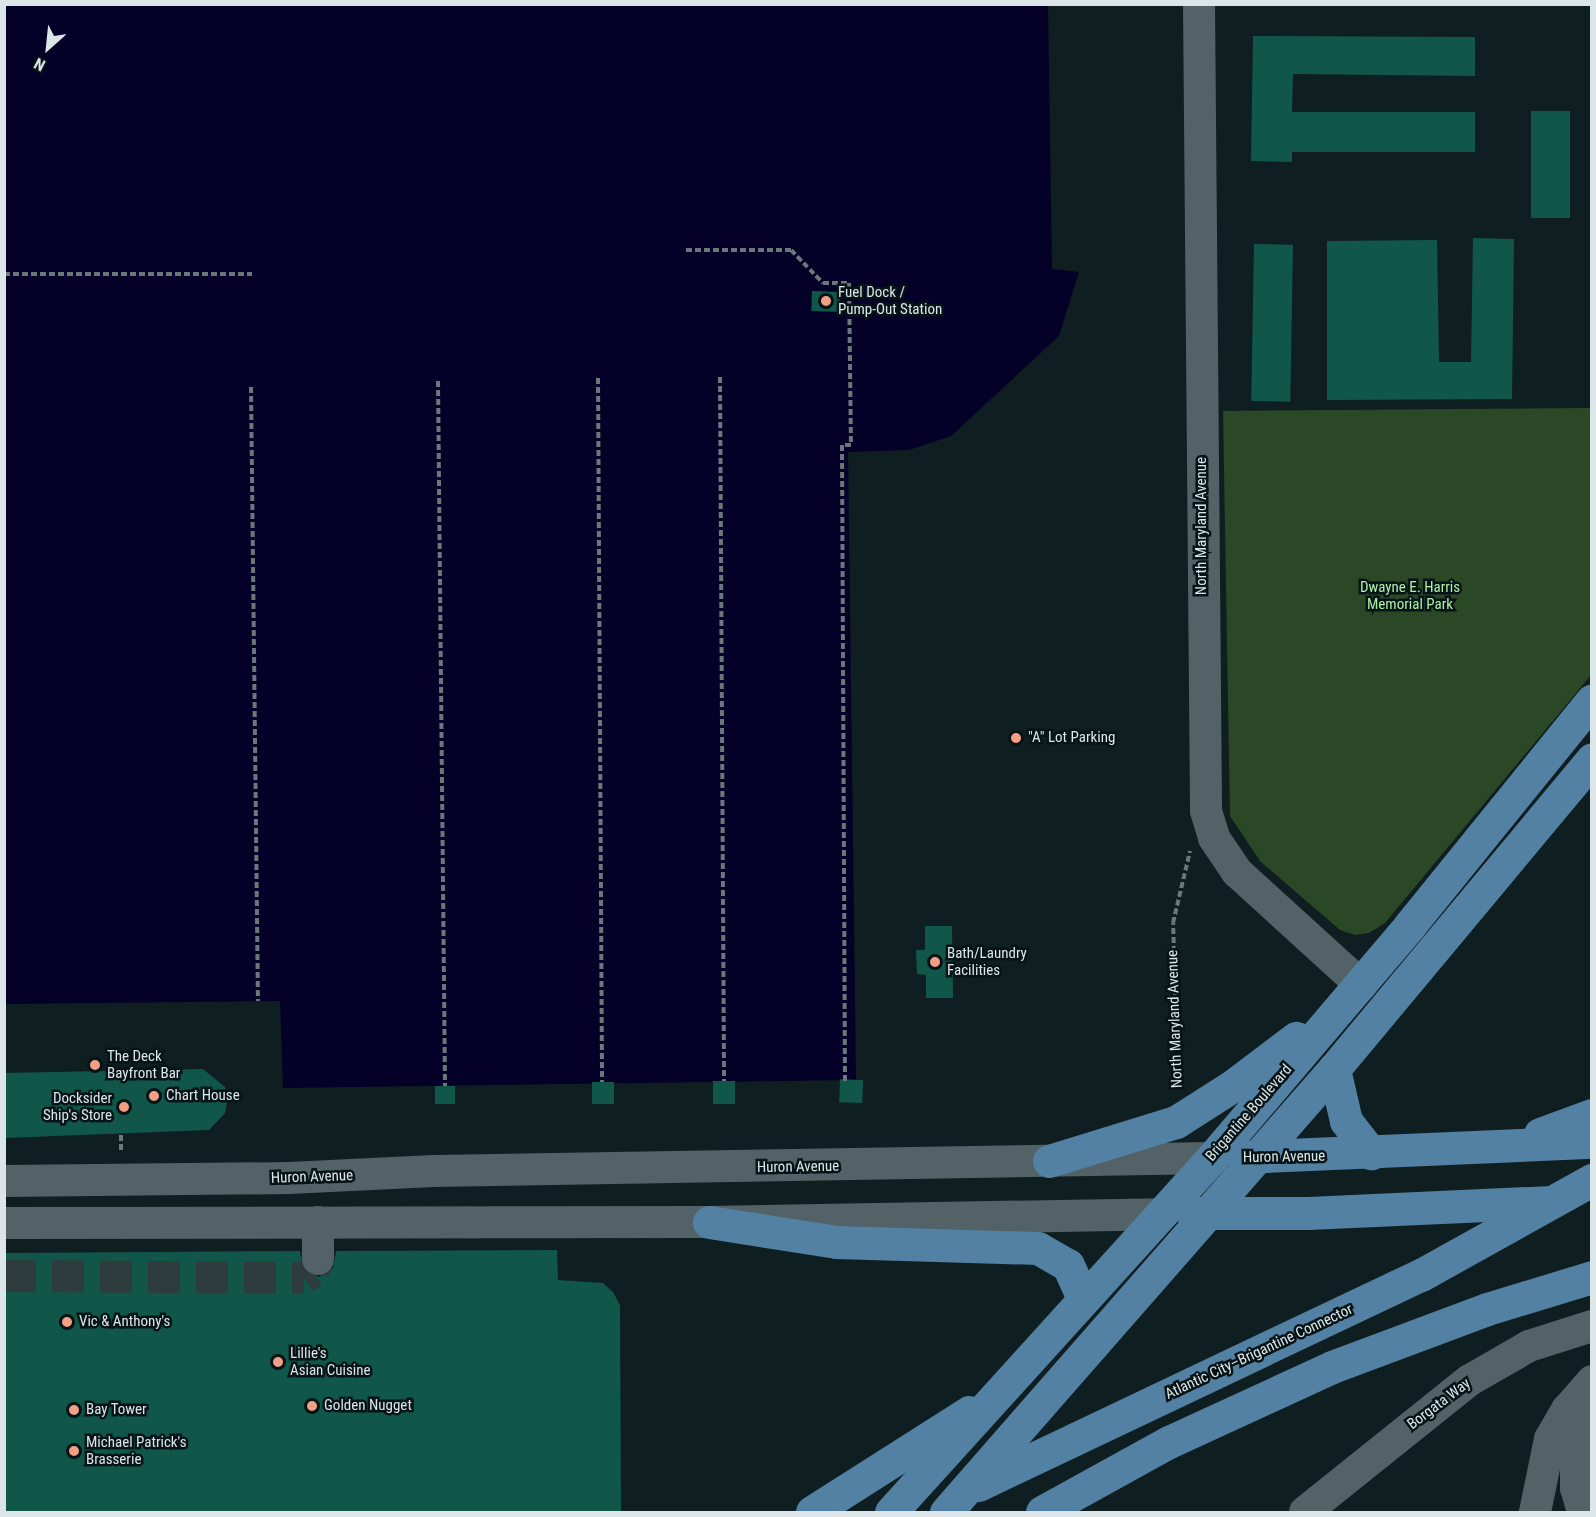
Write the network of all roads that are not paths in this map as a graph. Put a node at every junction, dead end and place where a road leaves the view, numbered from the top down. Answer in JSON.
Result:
{"nodes":[{"id":1,"x":1199,"y":4,"type":"edge"},
{"id":2,"x":1592,"y":700,"type":"edge"},
{"id":3,"x":1564,"y":733,"type":"junction"},
{"id":4,"x":1592,"y":758,"type":"edge"},
{"id":5,"x":1354,"y":992,"type":"junction"},
{"id":6,"x":1334,"y":1069,"type":"junction"},
{"id":7,"x":1592,"y":1115,"type":"edge"},
{"id":8,"x":1592,"y":1142,"type":"edge"},
{"id":9,"x":1500,"y":1146,"type":"junction"},
{"id":10,"x":1371,"y":1153,"type":"junction"},
{"id":11,"x":1257,"y":1157,"type":"junction"},
{"id":12,"x":1212,"y":1158,"type":"junction"},
{"id":13,"x":1049,"y":1161,"type":"junction"},
{"id":14,"x":4,"y":1180,"type":"edge"},
{"id":15,"x":1592,"y":1180,"type":"edge"},
{"id":16,"x":1592,"y":1200,"type":"edge"},
{"id":17,"x":1207,"y":1213,"type":"junction"},
{"id":18,"x":1160,"y":1214,"type":"junction"},
{"id":19,"x":318,"y":1222,"type":"junction"},
{"id":20,"x":709,"y":1222,"type":"junction"},
{"id":21,"x":4,"y":1223,"type":"edge"},
{"id":22,"x":318,"y":1259,"type":"dead end"},
{"id":23,"x":1592,"y":1277,"type":"edge"},
{"id":24,"x":1083,"y":1298,"type":"junction"},
{"id":25,"x":1592,"y":1326,"type":"edge"},
{"id":26,"x":1592,"y":1381,"type":"edge"},
{"id":27,"x":1008,"y":1387,"type":"junction"},
{"id":28,"x":1592,"y":1398,"type":"edge"},
{"id":29,"x":1251,"y":1402,"type":"junction"},
{"id":30,"x":812,"y":1512,"type":"edge"},
{"id":31,"x":891,"y":1512,"type":"edge"},
{"id":32,"x":920,"y":1512,"type":"edge"},
{"id":33,"x":946,"y":1512,"type":"edge"},
{"id":34,"x":1042,"y":1512,"type":"edge"},
{"id":35,"x":1087,"y":1512,"type":"edge"},
{"id":36,"x":1305,"y":1512,"type":"edge"},
{"id":37,"x":1535,"y":1512,"type":"edge"},
{"id":38,"x":1583,"y":1512,"type":"edge"}],
"edges":[{"from":1,"to":5,"type":"street","name":"North Maryland Avenue"},
{"from":2,"to":3,"type":"main road","name":"Brigantine Boulevard"},
{"from":3,"to":4,"type":"main road"},
{"from":3,"to":5,"type":"main road","name":"Brigantine Boulevard"},
{"from":4,"to":6,"type":"main road"},
{"from":5,"to":12,"type":"main road","name":"Brigantine Boulevard"},
{"from":5,"to":13,"type":"main road"},
{"from":6,"to":10,"type":"main road"},
{"from":6,"to":11,"type":"main road"},
{"from":7,"to":9,"type":"main road"},
{"from":8,"to":9,"type":"main road","name":"Huron Avenue"},
{"from":9,"to":10,"type":"main road","name":"Huron Avenue"},
{"from":10,"to":11,"type":"main road","name":"Huron Avenue"},
{"from":11,"to":12,"type":"main road","name":"Huron Avenue"},
{"from":11,"to":17,"type":"main road"},
{"from":12,"to":13,"type":"street","name":"Huron Avenue"},
{"from":12,"to":18,"type":"main road","name":"Brigantine Boulevard"},
{"from":13,"to":14,"type":"street","name":"Huron Avenue"},
{"from":15,"to":32,"type":"main road","name":"Atlantic City–Brigantine Connector"},
{"from":16,"to":17,"type":"main road"},
{"from":17,"to":18,"type":"main road"},
{"from":17,"to":33,"type":"main road"},
{"from":18,"to":20,"type":"street"},
{"from":18,"to":24,"type":"main road","name":"Brigantine Boulevard"},
{"from":19,"to":20,"type":"street"},
{"from":19,"to":21,"type":"street"},
{"from":19,"to":22,"type":"street"},
{"from":20,"to":24,"type":"main road"},
{"from":23,"to":29,"type":"main road"},
{"from":24,"to":27,"type":"main road","name":"Brigantine Boulevard"},
{"from":25,"to":36,"type":"street","name":"Borgata Way"},
{"from":26,"to":37,"type":"street"},
{"from":27,"to":30,"type":"main road"},
{"from":27,"to":31,"type":"main road","name":"Brigantine Boulevard"},
{"from":28,"to":38,"type":"street"},
{"from":29,"to":34,"type":"main road"},
{"from":29,"to":35,"type":"main road"}]}
